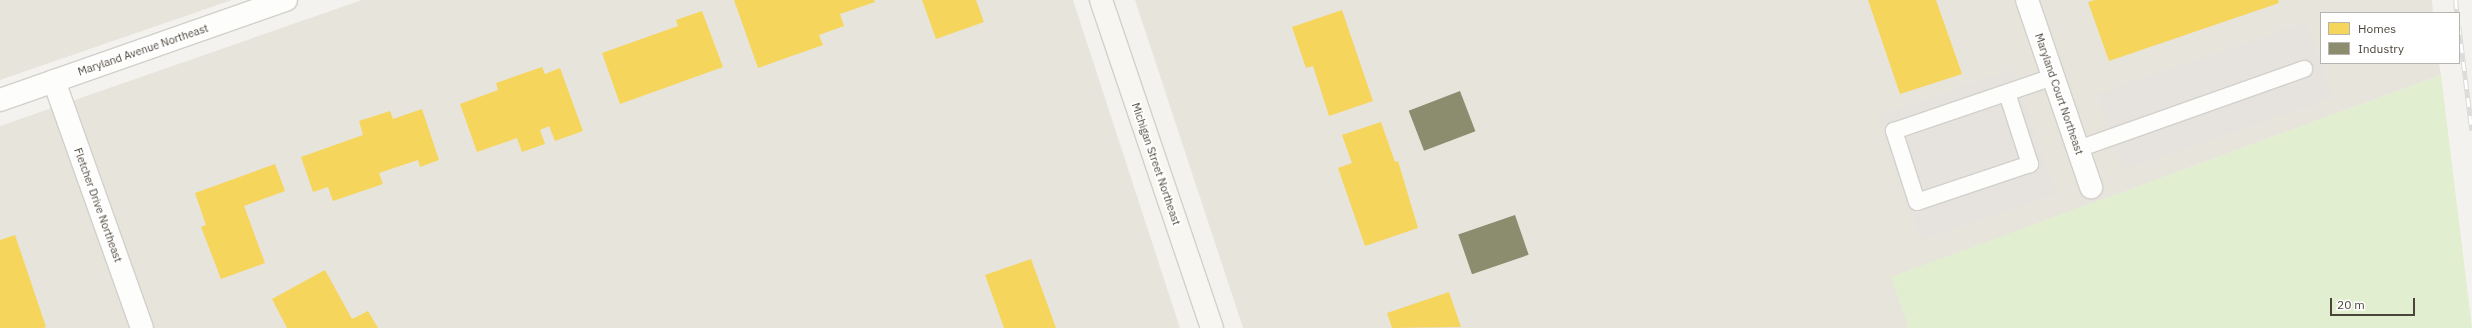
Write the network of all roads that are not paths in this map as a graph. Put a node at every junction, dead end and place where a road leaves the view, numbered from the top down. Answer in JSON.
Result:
{"nodes":[{"id":1,"x":286,"y":0,"type":"edge"},
{"id":2,"x":1101,"y":0,"type":"edge"},
{"id":3,"x":2027,"y":0,"type":"edge"},
{"id":4,"x":2304,"y":69,"type":"dead end"},
{"id":5,"x":2053,"y":77,"type":"junction"},
{"id":6,"x":54,"y":81,"type":"junction"},
{"id":7,"x":2007,"y":93,"type":"junction"},
{"id":8,"x":0,"y":100,"type":"edge"},
{"id":9,"x":2078,"y":149,"type":"junction"},
{"id":10,"x":2091,"y":187,"type":"dead end"},
{"id":11,"x":142,"y":328,"type":"edge"},
{"id":12,"x":1212,"y":328,"type":"edge"}],
"edges":[{"from":1,"to":6,"type":"street","name":"Maryland Avenue Northeast"},
{"from":2,"to":12,"type":"main road","name":"Michigan Street Northeast"},
{"from":3,"to":5,"type":"street","name":"Maryland Court Northeast"},
{"from":4,"to":9,"type":"lane"},
{"from":5,"to":7,"type":"lane"},
{"from":5,"to":9,"type":"street","name":"Maryland Court Northeast"},
{"from":6,"to":8,"type":"street","name":"Maryland Avenue Northeast"},
{"from":6,"to":11,"type":"street","name":"Fletcher Drive Northeast"},
{"from":7,"to":7,"type":"lane"},
{"from":9,"to":10,"type":"street","name":"Maryland Court Northeast"}]}
